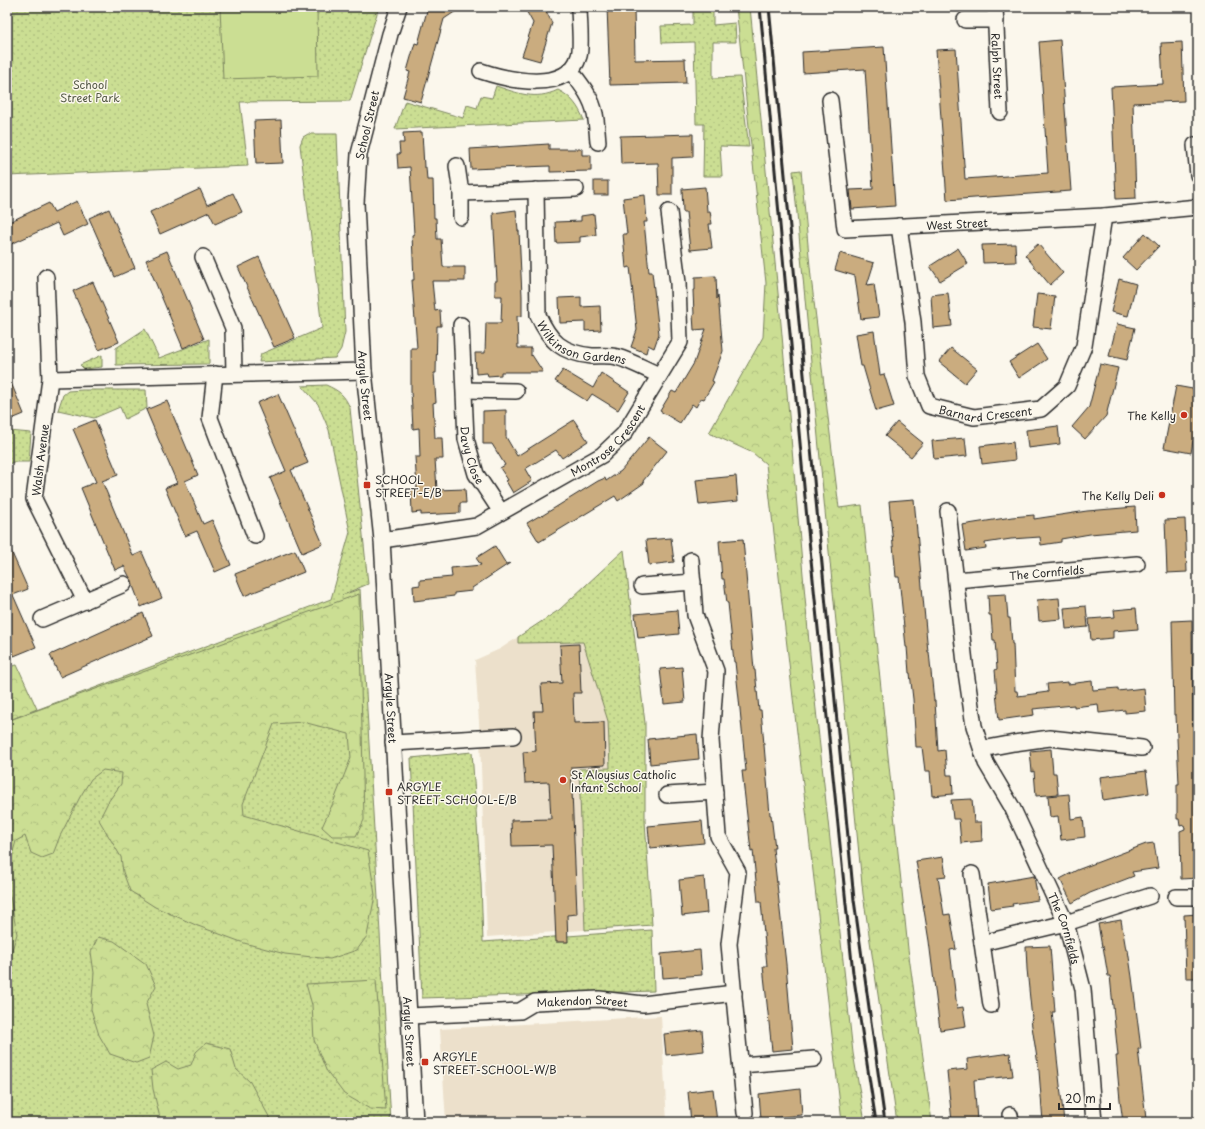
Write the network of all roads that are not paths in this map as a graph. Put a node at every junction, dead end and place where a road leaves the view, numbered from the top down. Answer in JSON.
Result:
{"nodes":[{"id":1,"x":399,"y":7,"type":"edge"},
{"id":2,"x":579,"y":7,"type":"edge"},
{"id":3,"x":996,"y":13,"type":"edge"},
{"id":4,"x":965,"y":20,"type":"dead end"},
{"id":5,"x":570,"y":70,"type":"junction"},
{"id":6,"x":481,"y":71,"type":"dead end"},
{"id":7,"x":830,"y":100,"type":"dead end"},
{"id":8,"x":1000,"y":112,"type":"dead end"},
{"id":9,"x":598,"y":142,"type":"dead end"},
{"id":10,"x":1195,"y":145,"type":"dead end"},
{"id":11,"x":457,"y":166,"type":"dead end"},
{"id":12,"x":1198,"y":175,"type":"edge"},
{"id":13,"x":576,"y":189,"type":"dead end"},
{"id":14,"x":536,"y":190,"type":"junction"},
{"id":15,"x":461,"y":193,"type":"junction"},
{"id":16,"x":1198,"y":207,"type":"edge"},
{"id":17,"x":669,"y":212,"type":"dead end"},
{"id":18,"x":1104,"y":216,"type":"junction"},
{"id":19,"x":461,"y":217,"type":"dead end"},
{"id":20,"x":898,"y":226,"type":"junction"},
{"id":21,"x":203,"y":257,"type":"dead end"},
{"id":22,"x":46,"y":277,"type":"dead end"},
{"id":23,"x":361,"y":294,"type":"joint"},
{"id":24,"x":461,"y":325,"type":"dead end"},
{"id":25,"x":364,"y":371,"type":"junction"},
{"id":26,"x":214,"y":374,"type":"junction"},
{"id":27,"x":234,"y":374,"type":"junction"},
{"id":28,"x":659,"y":375,"type":"junction"},
{"id":29,"x":50,"y":379,"type":"junction"},
{"id":30,"x":465,"y":390,"type":"junction"},
{"id":31,"x":516,"y":391,"type":"dead end"},
{"id":32,"x":948,"y":511,"type":"dead end"},
{"id":33,"x":502,"y":512,"type":"junction"},
{"id":34,"x":255,"y":536,"type":"dead end"},
{"id":35,"x":382,"y":540,"type":"junction"},
{"id":36,"x":691,"y":560,"type":"dead end"},
{"id":37,"x":1137,"y":564,"type":"dead end"},
{"id":38,"x":956,"y":580,"type":"junction"},
{"id":39,"x":693,"y":582,"type":"junction"},
{"id":40,"x":124,"y":584,"type":"dead end"},
{"id":41,"x":642,"y":586,"type":"dead end"},
{"id":42,"x":85,"y":601,"type":"junction"},
{"id":43,"x":42,"y":619,"type":"dead end"},
{"id":44,"x":513,"y":736,"type":"dead end"},
{"id":45,"x":393,"y":743,"type":"junction"},
{"id":46,"x":1142,"y":748,"type":"dead end"},
{"id":47,"x":982,"y":749,"type":"junction"},
{"id":48,"x":715,"y":792,"type":"junction"},
{"id":49,"x":667,"y":795,"type":"dead end"},
{"id":50,"x":972,"y":874,"type":"dead end"},
{"id":51,"x":1150,"y":896,"type":"dead end"},
{"id":52,"x":1176,"y":897,"type":"dead end"},
{"id":53,"x":1198,"y":897,"type":"edge"},
{"id":54,"x":1066,"y":923,"type":"junction"},
{"id":55,"x":982,"y":943,"type":"junction"},
{"id":56,"x":734,"y":993,"type":"junction"},
{"id":57,"x":991,"y":1005,"type":"dead end"},
{"id":58,"x":409,"y":1016,"type":"junction"},
{"id":59,"x":814,"y":1059,"type":"dead end"},
{"id":60,"x":741,"y":1065,"type":"junction"},
{"id":61,"x":745,"y":1113,"type":"dead end"},
{"id":62,"x":414,"y":1122,"type":"edge"},
{"id":63,"x":1094,"y":1122,"type":"edge"}],
"edges":[{"from":1,"to":23,"type":"street","name":"School Street"},
{"from":2,"to":5,"type":"street"},
{"from":3,"to":4,"type":"street","name":"Ralph Street"},
{"from":3,"to":8,"type":"street","name":"Ralph Street"},
{"from":5,"to":6,"type":"street"},
{"from":5,"to":9,"type":"street"},
{"from":7,"to":20,"type":"street","name":"West Street"},
{"from":10,"to":12,"type":"street"},
{"from":11,"to":15,"type":"street"},
{"from":13,"to":14,"type":"street"},
{"from":14,"to":15,"type":"street"},
{"from":14,"to":28,"type":"street","name":"Wilkinson Gardens"},
{"from":15,"to":19,"type":"street"},
{"from":16,"to":18,"type":"street","name":"West Street"},
{"from":17,"to":28,"type":"street","name":"Montrose Crescent"},
{"from":18,"to":20,"type":"street","name":"West Street"},
{"from":18,"to":20,"type":"street","name":"Barnard Crescent"},
{"from":21,"to":27,"type":"street"},
{"from":22,"to":29,"type":"street","name":"Walsh Avenue"},
{"from":23,"to":25,"type":"street","name":"Argyle Street"},
{"from":24,"to":30,"type":"street","name":"Davy Close"},
{"from":25,"to":27,"type":"street"},
{"from":25,"to":35,"type":"street","name":"Argyle Street"},
{"from":26,"to":27,"type":"street"},
{"from":26,"to":29,"type":"street"},
{"from":26,"to":34,"type":"street"},
{"from":28,"to":33,"type":"street","name":"Montrose Crescent"},
{"from":29,"to":42,"type":"street","name":"Walsh Avenue"},
{"from":30,"to":31,"type":"street"},
{"from":30,"to":33,"type":"street","name":"Davy Close"},
{"from":32,"to":38,"type":"street","name":"The Cornfields"},
{"from":33,"to":35,"type":"street","name":"Montrose Crescent"},
{"from":35,"to":45,"type":"street","name":"Argyle Street"},
{"from":36,"to":39,"type":"street"},
{"from":37,"to":38,"type":"street","name":"The Cornfields"},
{"from":38,"to":47,"type":"street","name":"The Cornfields"},
{"from":39,"to":41,"type":"street"},
{"from":39,"to":48,"type":"street"},
{"from":40,"to":42,"type":"street"},
{"from":42,"to":43,"type":"street"},
{"from":44,"to":45,"type":"street"},
{"from":45,"to":58,"type":"street","name":"Argyle Street"},
{"from":46,"to":47,"type":"street"},
{"from":47,"to":54,"type":"street","name":"The Cornfields"},
{"from":48,"to":49,"type":"street"},
{"from":48,"to":56,"type":"street"},
{"from":50,"to":55,"type":"street"},
{"from":51,"to":54,"type":"street"},
{"from":52,"to":53,"type":"street"},
{"from":54,"to":55,"type":"street"},
{"from":54,"to":63,"type":"street","name":"The Cornfields"},
{"from":55,"to":57,"type":"street"},
{"from":56,"to":58,"type":"street","name":"Makendon Street"},
{"from":56,"to":60,"type":"street"},
{"from":58,"to":62,"type":"street","name":"Argyle Street"},
{"from":59,"to":60,"type":"street"},
{"from":60,"to":61,"type":"street"}]}
